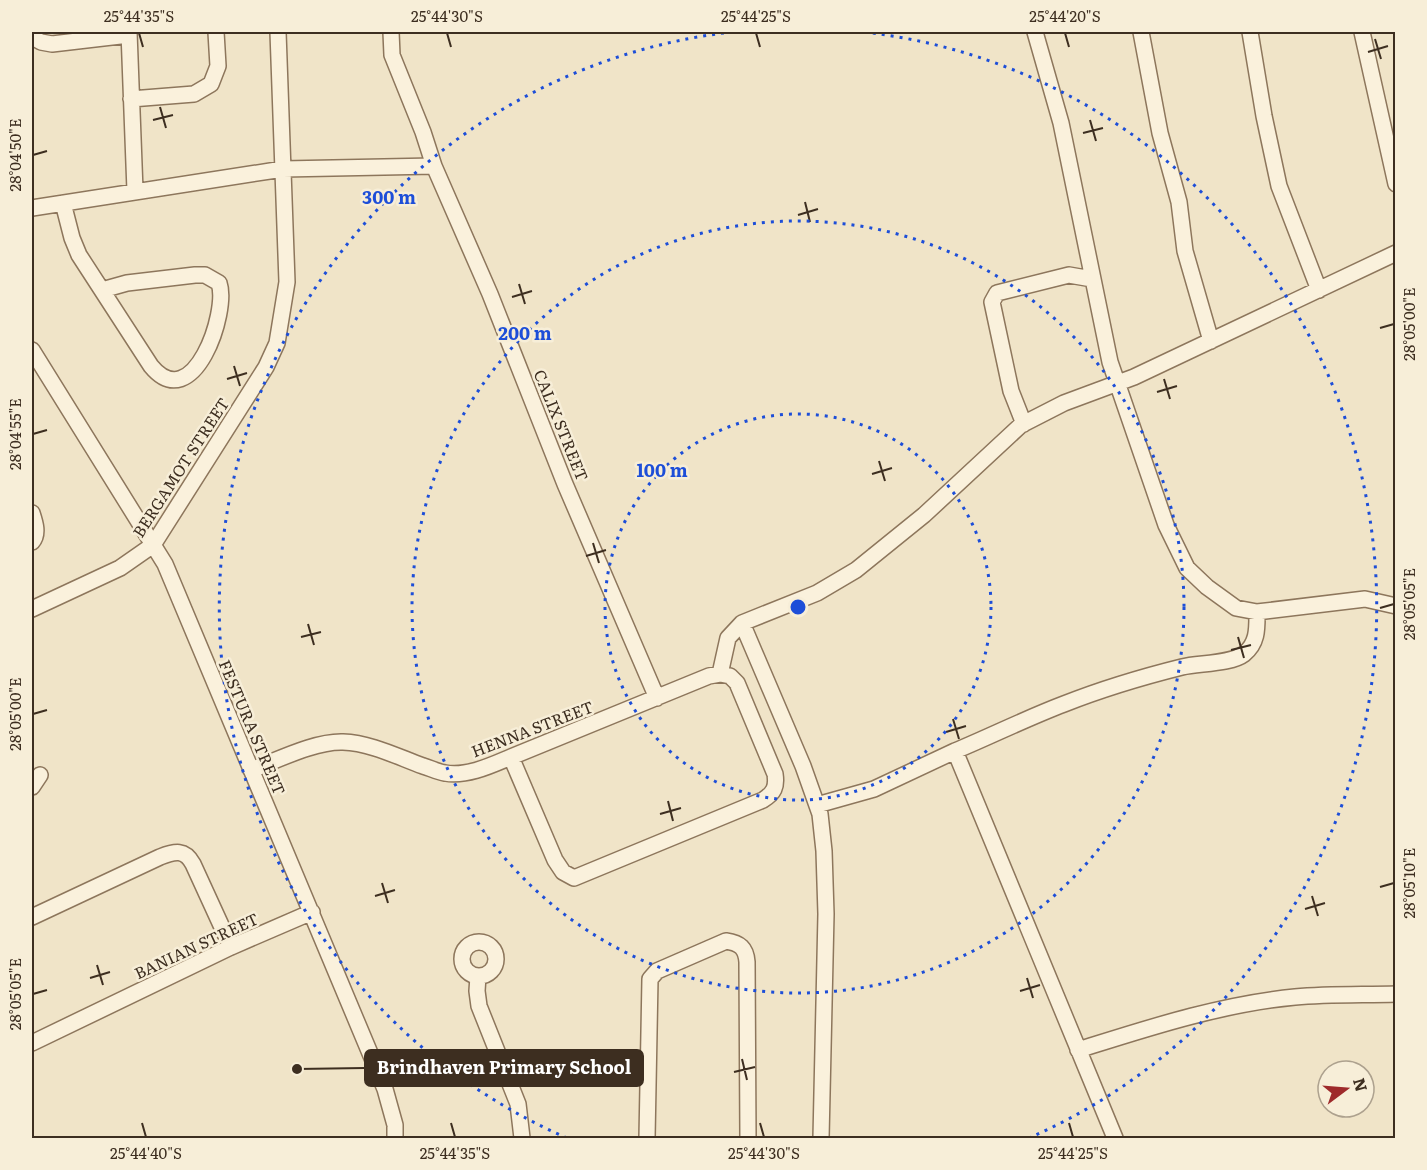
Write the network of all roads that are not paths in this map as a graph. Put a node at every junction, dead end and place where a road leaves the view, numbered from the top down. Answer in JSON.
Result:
{"nodes":[{"id":1,"x":216,"y":32,"type":"edge"},
{"id":2,"x":278,"y":32,"type":"edge"},
{"id":3,"x":391,"y":32,"type":"edge"},
{"id":4,"x":1035,"y":32,"type":"edge"},
{"id":5,"x":1141,"y":32,"type":"edge"},
{"id":6,"x":1250,"y":32,"type":"edge"},
{"id":7,"x":1362,"y":32,"type":"edge"},
{"id":8,"x":129,"y":33,"type":"edge"},
{"id":9,"x":32,"y":37,"type":"edge"},
{"id":10,"x":132,"y":99,"type":"junction"},
{"id":11,"x":434,"y":166,"type":"junction"},
{"id":12,"x":283,"y":169,"type":"junction"},
{"id":13,"x":1395,"y":184,"type":"edge"},
{"id":14,"x":135,"y":191,"type":"junction"},
{"id":15,"x":63,"y":203,"type":"junction"},
{"id":16,"x":32,"y":208,"type":"edge"},
{"id":17,"x":1395,"y":253,"type":"edge"},
{"id":18,"x":1092,"y":279,"type":"junction"},
{"id":19,"x":102,"y":290,"type":"junction"},
{"id":20,"x":1319,"y":290,"type":"junction"},
{"id":21,"x":1211,"y":341,"type":"junction"},
{"id":22,"x":32,"y":350,"type":"edge"},
{"id":23,"x":1116,"y":385,"type":"junction"},
{"id":24,"x":1024,"y":424,"type":"junction"},
{"id":25,"x":32,"y":513,"type":"edge"},
{"id":26,"x":32,"y":542,"type":"edge"},
{"id":27,"x":153,"y":545,"type":"junction"},
{"id":28,"x":1395,"y":606,"type":"edge"},
{"id":29,"x":32,"y":609,"type":"edge"},
{"id":30,"x":1257,"y":612,"type":"junction"},
{"id":31,"x":742,"y":623,"type":"junction"},
{"id":32,"x":720,"y":674,"type":"junction"},
{"id":33,"x":657,"y":698,"type":"junction"},
{"id":34,"x":955,"y":751,"type":"junction"},
{"id":35,"x":511,"y":757,"type":"junction"},
{"id":36,"x":251,"y":770,"type":"junction"},
{"id":37,"x":817,"y":805,"type":"junction"},
{"id":38,"x":312,"y":912,"type":"junction"},
{"id":39,"x":32,"y":917,"type":"edge"},
{"id":40,"x":231,"y":947,"type":"junction"},
{"id":41,"x":478,"y":976,"type":"dead end"},
{"id":42,"x":1395,"y":994,"type":"edge"},
{"id":43,"x":32,"y":1042,"type":"edge"},
{"id":44,"x":1077,"y":1050,"type":"junction"},
{"id":45,"x":395,"y":1138,"type":"edge"},
{"id":46,"x":522,"y":1138,"type":"edge"},
{"id":47,"x":647,"y":1138,"type":"edge"},
{"id":48,"x":748,"y":1138,"type":"edge"},
{"id":49,"x":821,"y":1138,"type":"edge"},
{"id":50,"x":1115,"y":1138,"type":"edge"}],
"edges":[{"from":1,"to":10,"type":"street"},
{"from":2,"to":12,"type":"street","name":"BERGAMOT STREET"},
{"from":3,"to":11,"type":"street","name":"CALIX STREET"},
{"from":4,"to":18,"type":"street"},
{"from":5,"to":21,"type":"street"},
{"from":6,"to":20,"type":"street"},
{"from":7,"to":13,"type":"street"},
{"from":8,"to":9,"type":"street"},
{"from":8,"to":10,"type":"street"},
{"from":10,"to":14,"type":"street"},
{"from":11,"to":12,"type":"street"},
{"from":11,"to":33,"type":"street","name":"CALIX STREET"},
{"from":12,"to":14,"type":"street"},
{"from":12,"to":27,"type":"street","name":"BERGAMOT STREET"},
{"from":14,"to":15,"type":"street"},
{"from":15,"to":16,"type":"street"},
{"from":15,"to":19,"type":"street"},
{"from":17,"to":20,"type":"street"},
{"from":18,"to":23,"type":"street"},
{"from":18,"to":24,"type":"street"},
{"from":19,"to":19,"type":"street"},
{"from":20,"to":21,"type":"street"},
{"from":21,"to":23,"type":"street"},
{"from":22,"to":27,"type":"street","name":"FESTURA STREET"},
{"from":23,"to":24,"type":"street"},
{"from":23,"to":30,"type":"street"},
{"from":24,"to":31,"type":"street"},
{"from":25,"to":26,"type":"street"},
{"from":27,"to":29,"type":"street","name":"BERGAMOT STREET"},
{"from":27,"to":36,"type":"street","name":"FESTURA STREET"},
{"from":28,"to":30,"type":"street"},
{"from":30,"to":34,"type":"street"},
{"from":31,"to":32,"type":"street"},
{"from":31,"to":37,"type":"street"},
{"from":32,"to":33,"type":"street","name":"HENNA STREET"},
{"from":32,"to":35,"type":"street"},
{"from":33,"to":35,"type":"street","name":"HENNA STREET"},
{"from":34,"to":37,"type":"street"},
{"from":34,"to":44,"type":"street"},
{"from":35,"to":36,"type":"street","name":"HENNA STREET"},
{"from":36,"to":38,"type":"street","name":"FESTURA STREET"},
{"from":37,"to":49,"type":"street"},
{"from":38,"to":40,"type":"street","name":"BANIAN STREET"},
{"from":38,"to":45,"type":"street","name":"FESTURA STREET"},
{"from":39,"to":40,"type":"street"},
{"from":40,"to":43,"type":"street","name":"BANIAN STREET"},
{"from":41,"to":46,"type":"street"},
{"from":42,"to":44,"type":"street"},
{"from":44,"to":50,"type":"street"},
{"from":47,"to":48,"type":"street"}]}
